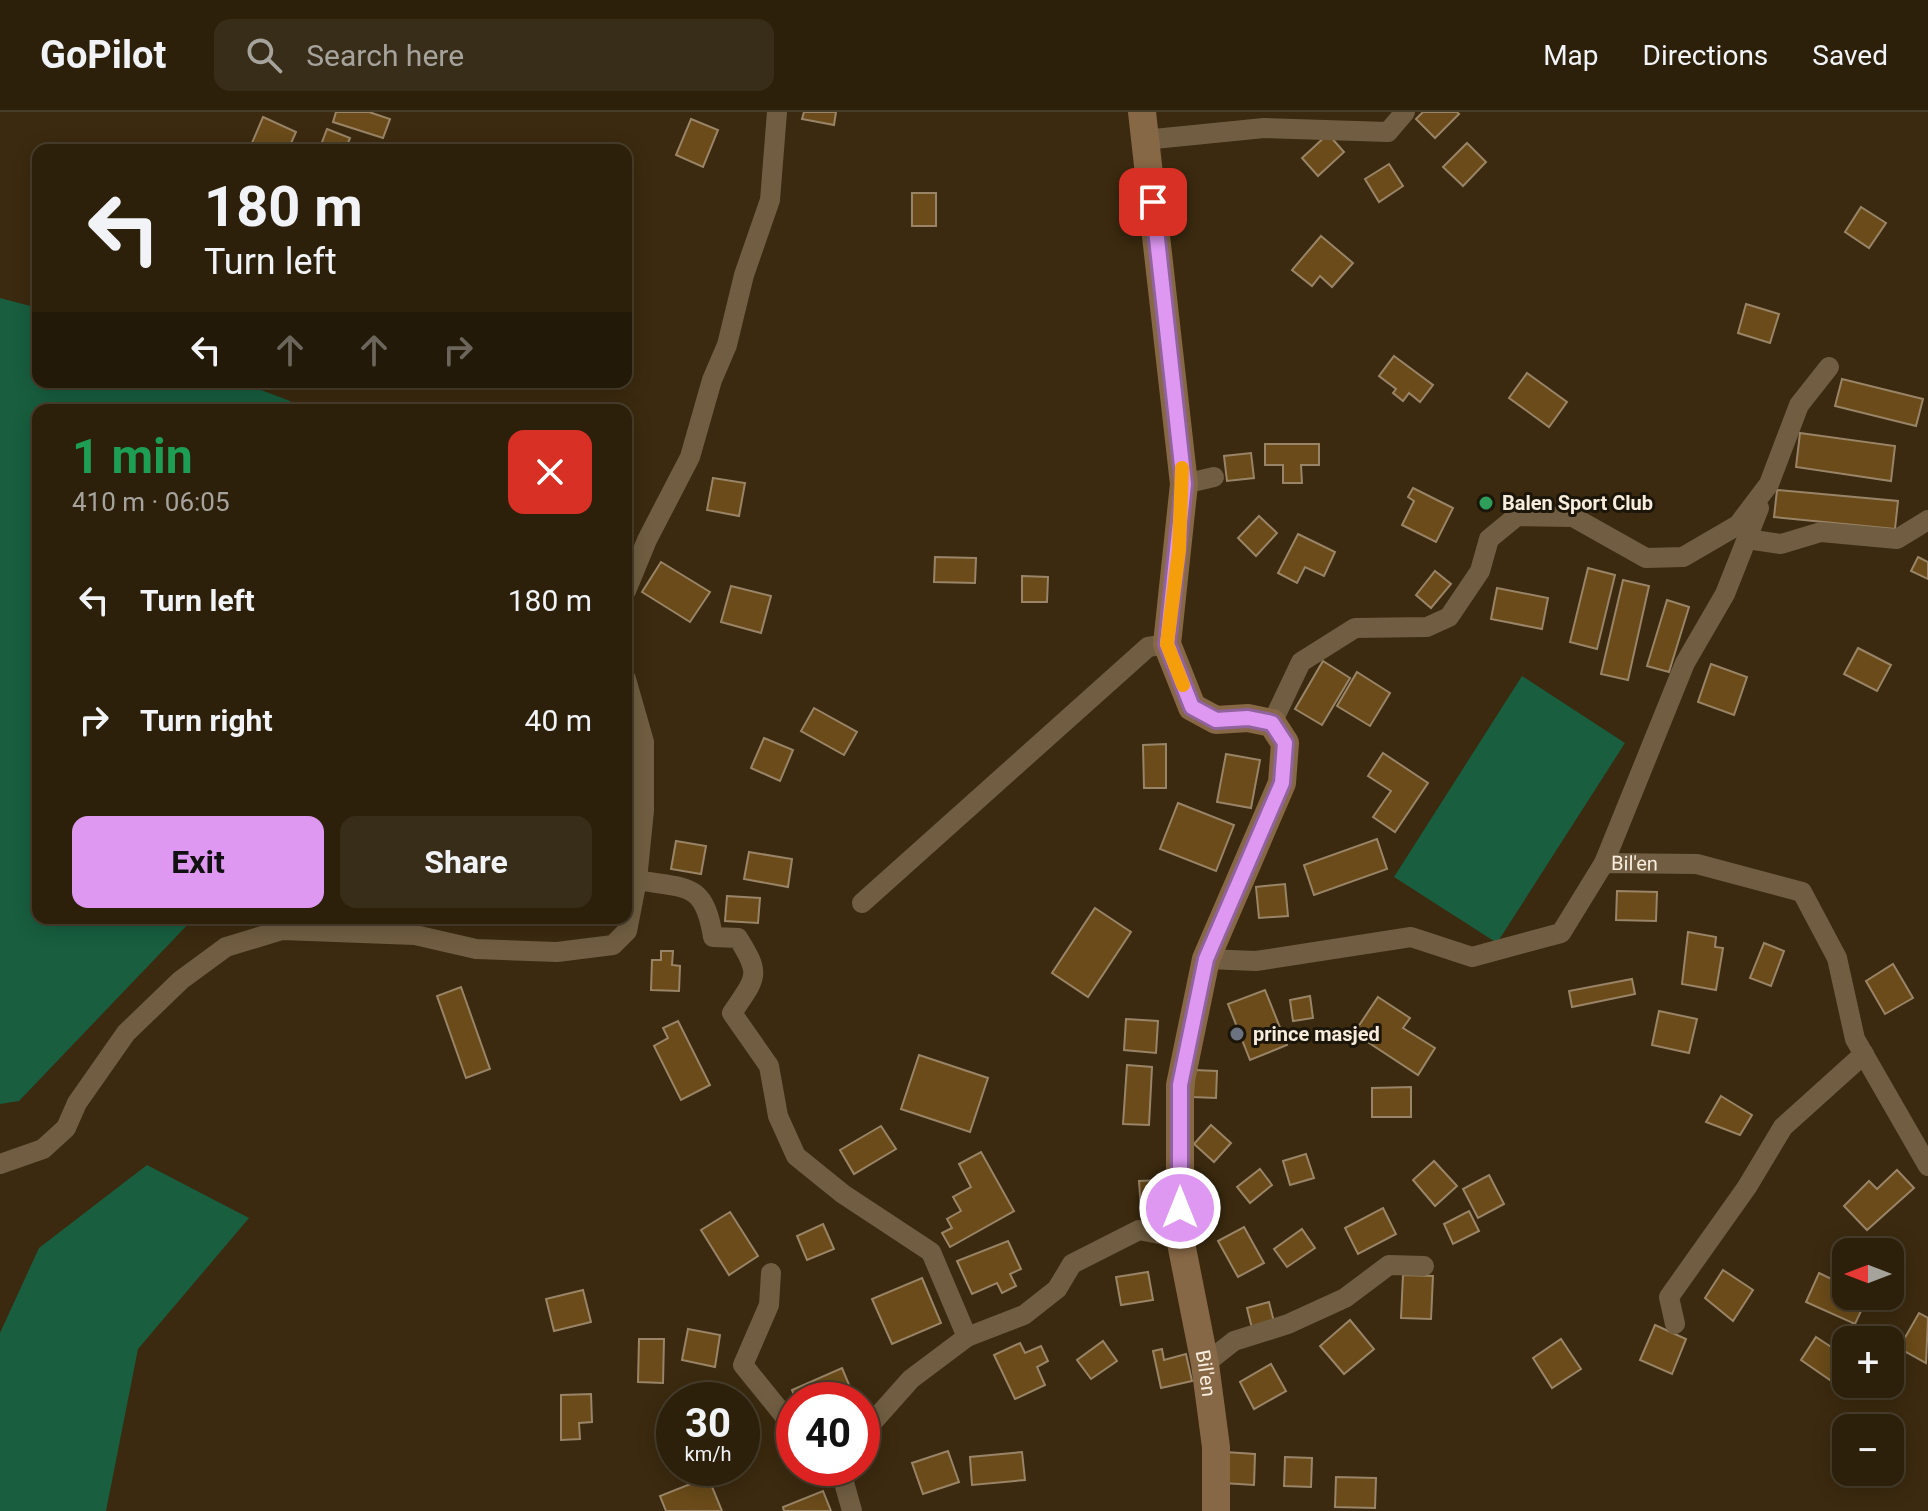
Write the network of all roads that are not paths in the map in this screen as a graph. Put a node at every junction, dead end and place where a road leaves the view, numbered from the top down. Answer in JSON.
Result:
{"nodes":[{"id":1,"x":777,"y":112,"type":"edge"},
{"id":2,"x":1405,"y":112,"type":"edge"},
{"id":3,"x":1143,"y":126,"type":"edge"},
{"id":4,"x":1829,"y":367,"type":"dead end"},
{"id":5,"x":1214,"y":477,"type":"dead end"},
{"id":6,"x":1184,"y":484,"type":"junction"},
{"id":7,"x":1769,"y":484,"type":"junction"},
{"id":8,"x":1928,"y":520,"type":"edge"},
{"id":9,"x":1747,"y":539,"type":"junction"},
{"id":10,"x":632,"y":576,"type":"edge"},
{"id":11,"x":1167,"y":644,"type":"junction"},
{"id":12,"x":632,"y":700,"type":"edge"},
{"id":13,"x":1272,"y":723,"type":"junction"},
{"id":14,"x":1604,"y":863,"type":"junction"},
{"id":15,"x":637,"y":880,"type":"junction"},
{"id":16,"x":862,"y":903,"type":"dead end"},
{"id":17,"x":632,"y":906,"type":"edge"},
{"id":18,"x":628,"y":924,"type":"edge"},
{"id":19,"x":1206,"y":959,"type":"junction"},
{"id":20,"x":1864,"y":1054,"type":"junction"},
{"id":21,"x":0,"y":1164,"type":"edge"},
{"id":22,"x":1928,"y":1166,"type":"edge"},
{"id":23,"x":1180,"y":1238,"type":"junction"},
{"id":24,"x":1424,"y":1266,"type":"dead end"},
{"id":25,"x":771,"y":1273,"type":"dead end"},
{"id":26,"x":1675,"y":1324,"type":"dead end"},
{"id":27,"x":967,"y":1337,"type":"junction"},
{"id":28,"x":1205,"y":1364,"type":"junction"},
{"id":29,"x":776,"y":1406,"type":"edge"},
{"id":30,"x":880,"y":1414,"type":"edge"},
{"id":31,"x":845,"y":1486,"type":"edge"},
{"id":32,"x":852,"y":1511,"type":"edge"},
{"id":33,"x":1216,"y":1511,"type":"edge"}],
"edges":[{"from":1,"to":10,"type":"street"},
{"from":2,"to":3,"type":"street"},
{"from":3,"to":6,"type":"street"},
{"from":4,"to":7,"type":"street"},
{"from":5,"to":6,"type":"street"},
{"from":6,"to":11,"type":"street"},
{"from":7,"to":9,"type":"street"},
{"from":7,"to":13,"type":"street"},
{"from":8,"to":9,"type":"street"},
{"from":9,"to":14,"type":"street"},
{"from":11,"to":13,"type":"street"},
{"from":11,"to":16,"type":"street"},
{"from":12,"to":15,"type":"street"},
{"from":13,"to":19,"type":"street","name":"Bil'en"},
{"from":14,"to":19,"type":"street","name":"Bil'en"},
{"from":14,"to":20,"type":"street","name":"Bil'en"},
{"from":15,"to":17,"type":"street"},
{"from":15,"to":27,"type":"street"},
{"from":18,"to":21,"type":"street"},
{"from":19,"to":23,"type":"street","name":"Bil'en"},
{"from":20,"to":22,"type":"street","name":"Bil'en"},
{"from":20,"to":26,"type":"street"},
{"from":23,"to":27,"type":"street"},
{"from":23,"to":28,"type":"street","name":"Bil'en"},
{"from":24,"to":28,"type":"street"},
{"from":25,"to":29,"type":"street"},
{"from":27,"to":30,"type":"street"},
{"from":28,"to":33,"type":"street","name":"Bil'en"},
{"from":31,"to":32,"type":"street"}]}
